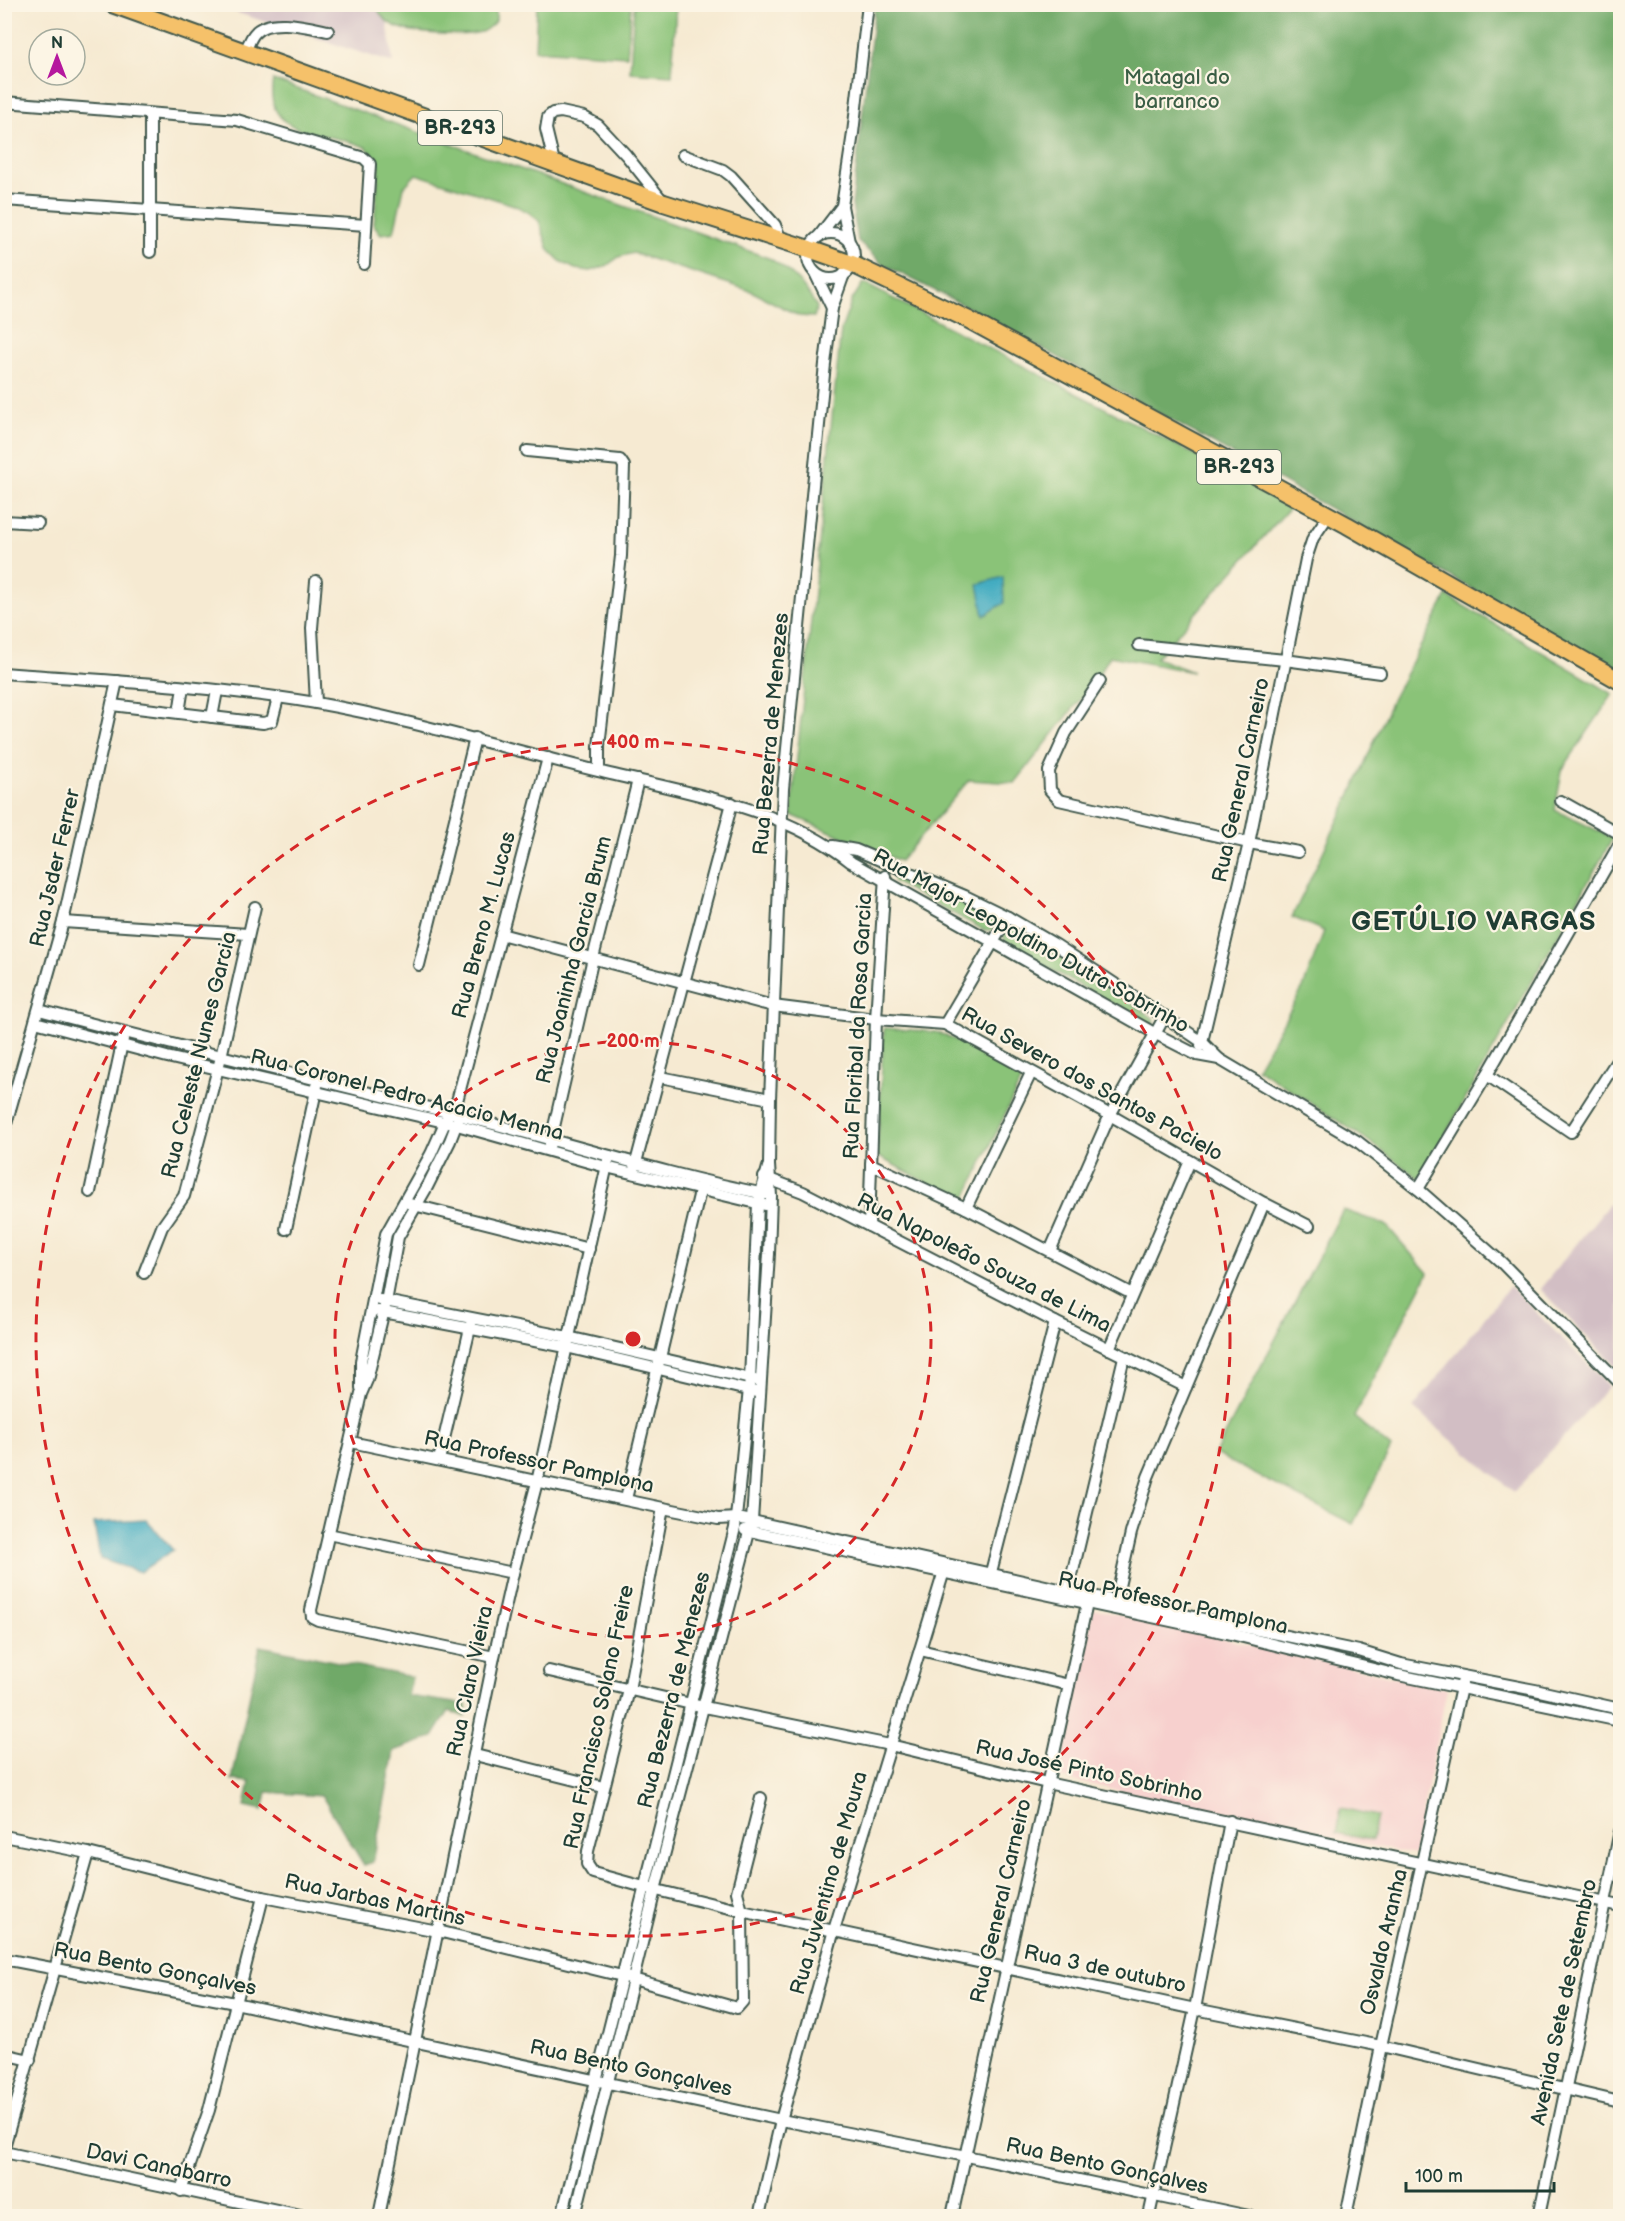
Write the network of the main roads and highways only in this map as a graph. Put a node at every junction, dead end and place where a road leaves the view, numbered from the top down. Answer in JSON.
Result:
{"nodes":[{"id":1,"x":112,"y":4,"type":"edge"},
{"id":2,"x":1620,"y":681,"type":"edge"}],
"edges":[{"from":1,"to":2,"type":"highway","number":"BR-293"}]}
